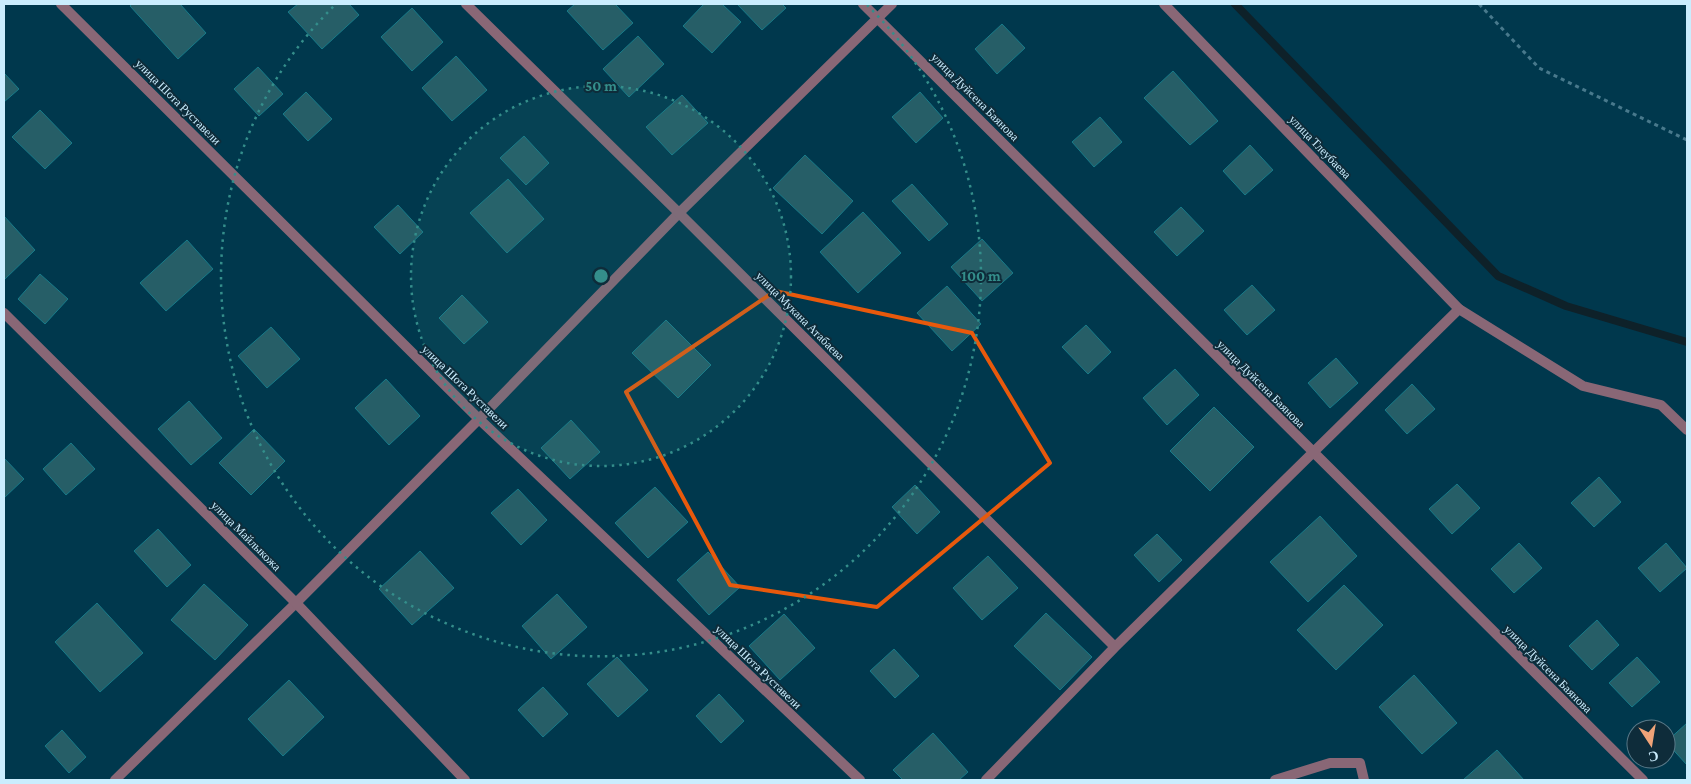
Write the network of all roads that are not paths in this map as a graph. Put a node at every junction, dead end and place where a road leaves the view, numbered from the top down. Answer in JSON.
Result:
{"nodes":[{"id":1,"x":61,"y":4,"type":"edge"},
{"id":2,"x":466,"y":4,"type":"edge"},
{"id":3,"x":863,"y":4,"type":"edge"},
{"id":4,"x":892,"y":4,"type":"edge"},
{"id":5,"x":1164,"y":4,"type":"edge"},
{"id":6,"x":878,"y":18,"type":"junction"},
{"id":7,"x":679,"y":213,"type":"junction"},
{"id":8,"x":1459,"y":309,"type":"junction"},
{"id":9,"x":4,"y":313,"type":"edge"},
{"id":10,"x":479,"y":419,"type":"junction"},
{"id":11,"x":1687,"y":430,"type":"edge"},
{"id":12,"x":1314,"y":454,"type":"junction"},
{"id":13,"x":296,"y":603,"type":"junction"},
{"id":14,"x":1115,"y":647,"type":"junction"},
{"id":15,"x":116,"y":780,"type":"edge"},
{"id":16,"x":465,"y":780,"type":"edge"},
{"id":17,"x":860,"y":780,"type":"edge"},
{"id":18,"x":986,"y":780,"type":"edge"},
{"id":19,"x":1274,"y":780,"type":"edge"},
{"id":20,"x":1364,"y":780,"type":"edge"},
{"id":21,"x":1642,"y":780,"type":"edge"}],
"edges":[{"from":1,"to":10,"type":"street","name":"улица Шота Руставели"},
{"from":2,"to":7,"type":"street","name":"улица Мукана Атабаева"},
{"from":3,"to":6,"type":"street","name":"улица Дуйсена Баянова"},
{"from":4,"to":6,"type":"street"},
{"from":5,"to":8,"type":"street","name":"улица Тлеубаева"},
{"from":6,"to":7,"type":"street"},
{"from":6,"to":12,"type":"street","name":"улица Дуйсена Баянова"},
{"from":7,"to":10,"type":"street"},
{"from":7,"to":14,"type":"street","name":"улица Мукана Атабаева"},
{"from":8,"to":11,"type":"street","name":"улица Тлеубаева"},
{"from":8,"to":12,"type":"street"},
{"from":9,"to":13,"type":"street","name":"улица Майлыкожа"},
{"from":10,"to":13,"type":"street"},
{"from":10,"to":17,"type":"street","name":"улица Шота Руставели"},
{"from":12,"to":14,"type":"street"},
{"from":12,"to":21,"type":"street","name":"улица Дуйсена Баянова"},
{"from":13,"to":15,"type":"street"},
{"from":13,"to":16,"type":"street","name":"улица Майлыкожа"},
{"from":14,"to":18,"type":"street"},
{"from":19,"to":20,"type":"street"}]}
